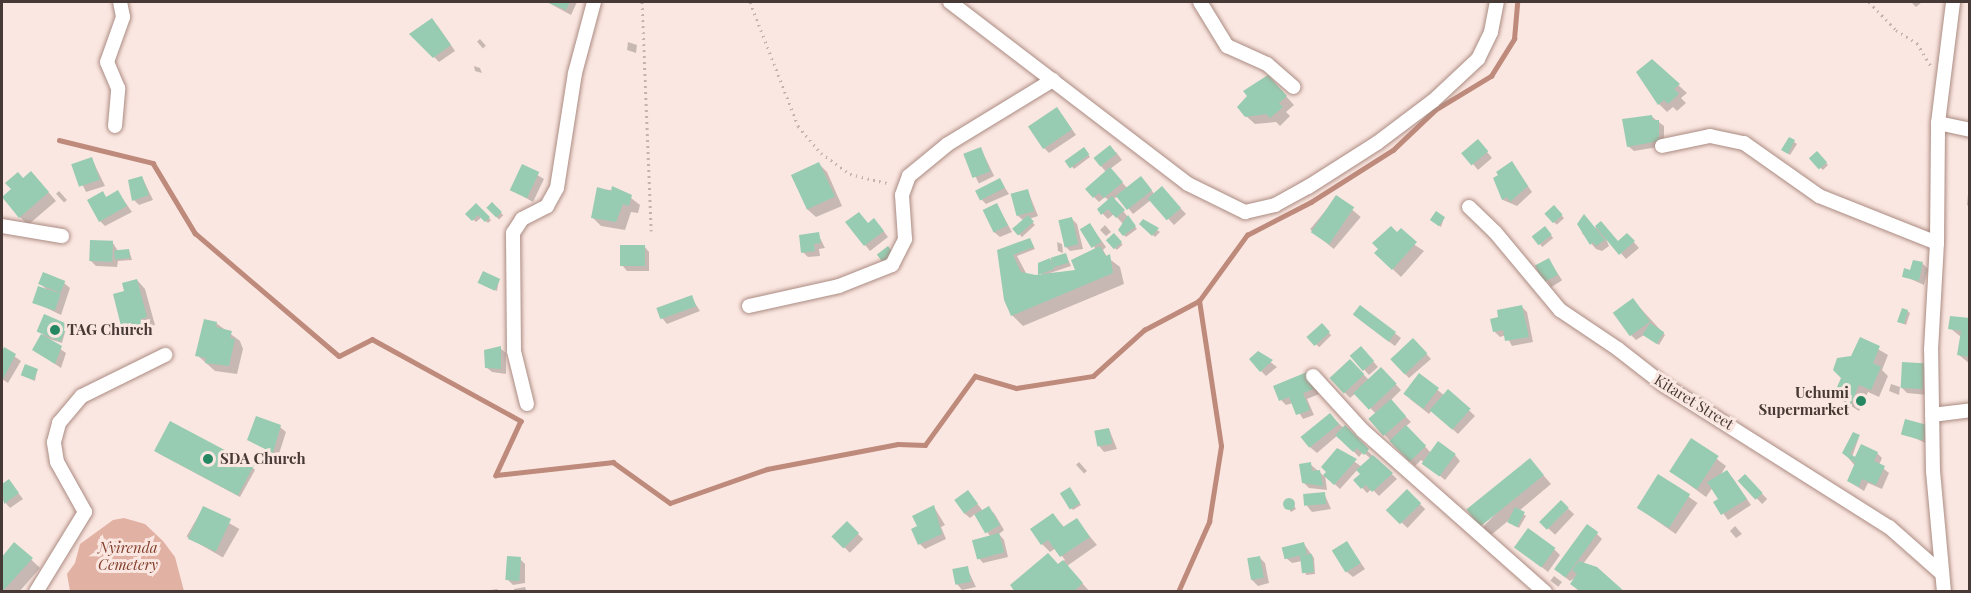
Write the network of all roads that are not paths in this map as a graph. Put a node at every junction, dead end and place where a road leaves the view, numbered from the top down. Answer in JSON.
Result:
{"nodes":[{"id":1,"x":120,"y":2,"type":"edge"},
{"id":2,"x":594,"y":2,"type":"edge"},
{"id":3,"x":950,"y":2,"type":"edge"},
{"id":4,"x":1200,"y":2,"type":"edge"},
{"id":5,"x":1497,"y":2,"type":"edge"},
{"id":6,"x":1953,"y":2,"type":"edge"},
{"id":7,"x":1053,"y":80,"type":"junction"},
{"id":8,"x":1293,"y":87,"type":"dead end"},
{"id":9,"x":1938,"y":123,"type":"junction"},
{"id":10,"x":115,"y":126,"type":"dead end"},
{"id":11,"x":1970,"y":130,"type":"edge"},
{"id":12,"x":1662,"y":146,"type":"dead end"},
{"id":13,"x":1469,"y":207,"type":"dead end"},
{"id":14,"x":2,"y":226,"type":"edge"},
{"id":15,"x":62,"y":236,"type":"dead end"},
{"id":16,"x":1937,"y":243,"type":"junction"},
{"id":17,"x":749,"y":306,"type":"dead end"},
{"id":18,"x":165,"y":355,"type":"dead end"},
{"id":19,"x":1313,"y":375,"type":"dead end"},
{"id":20,"x":527,"y":404,"type":"dead end"},
{"id":21,"x":1970,"y":410,"type":"edge"},
{"id":22,"x":1932,"y":415,"type":"junction"},
{"id":23,"x":1940,"y":572,"type":"junction"},
{"id":24,"x":36,"y":591,"type":"edge"},
{"id":25,"x":1545,"y":591,"type":"edge"},
{"id":26,"x":1944,"y":591,"type":"edge"}],
"edges":[{"from":1,"to":10,"type":"street"},
{"from":2,"to":20,"type":"street"},
{"from":3,"to":7,"type":"street"},
{"from":4,"to":8,"type":"street"},
{"from":5,"to":7,"type":"street"},
{"from":6,"to":9,"type":"street"},
{"from":7,"to":17,"type":"street"},
{"from":9,"to":11,"type":"street"},
{"from":9,"to":16,"type":"street"},
{"from":12,"to":16,"type":"street"},
{"from":13,"to":23,"type":"street","name":"Kitaret Street"},
{"from":14,"to":15,"type":"street"},
{"from":16,"to":22,"type":"street"},
{"from":18,"to":24,"type":"street"},
{"from":19,"to":25,"type":"street"},
{"from":21,"to":22,"type":"street"},
{"from":22,"to":23,"type":"street"},
{"from":23,"to":26,"type":"street"}]}
